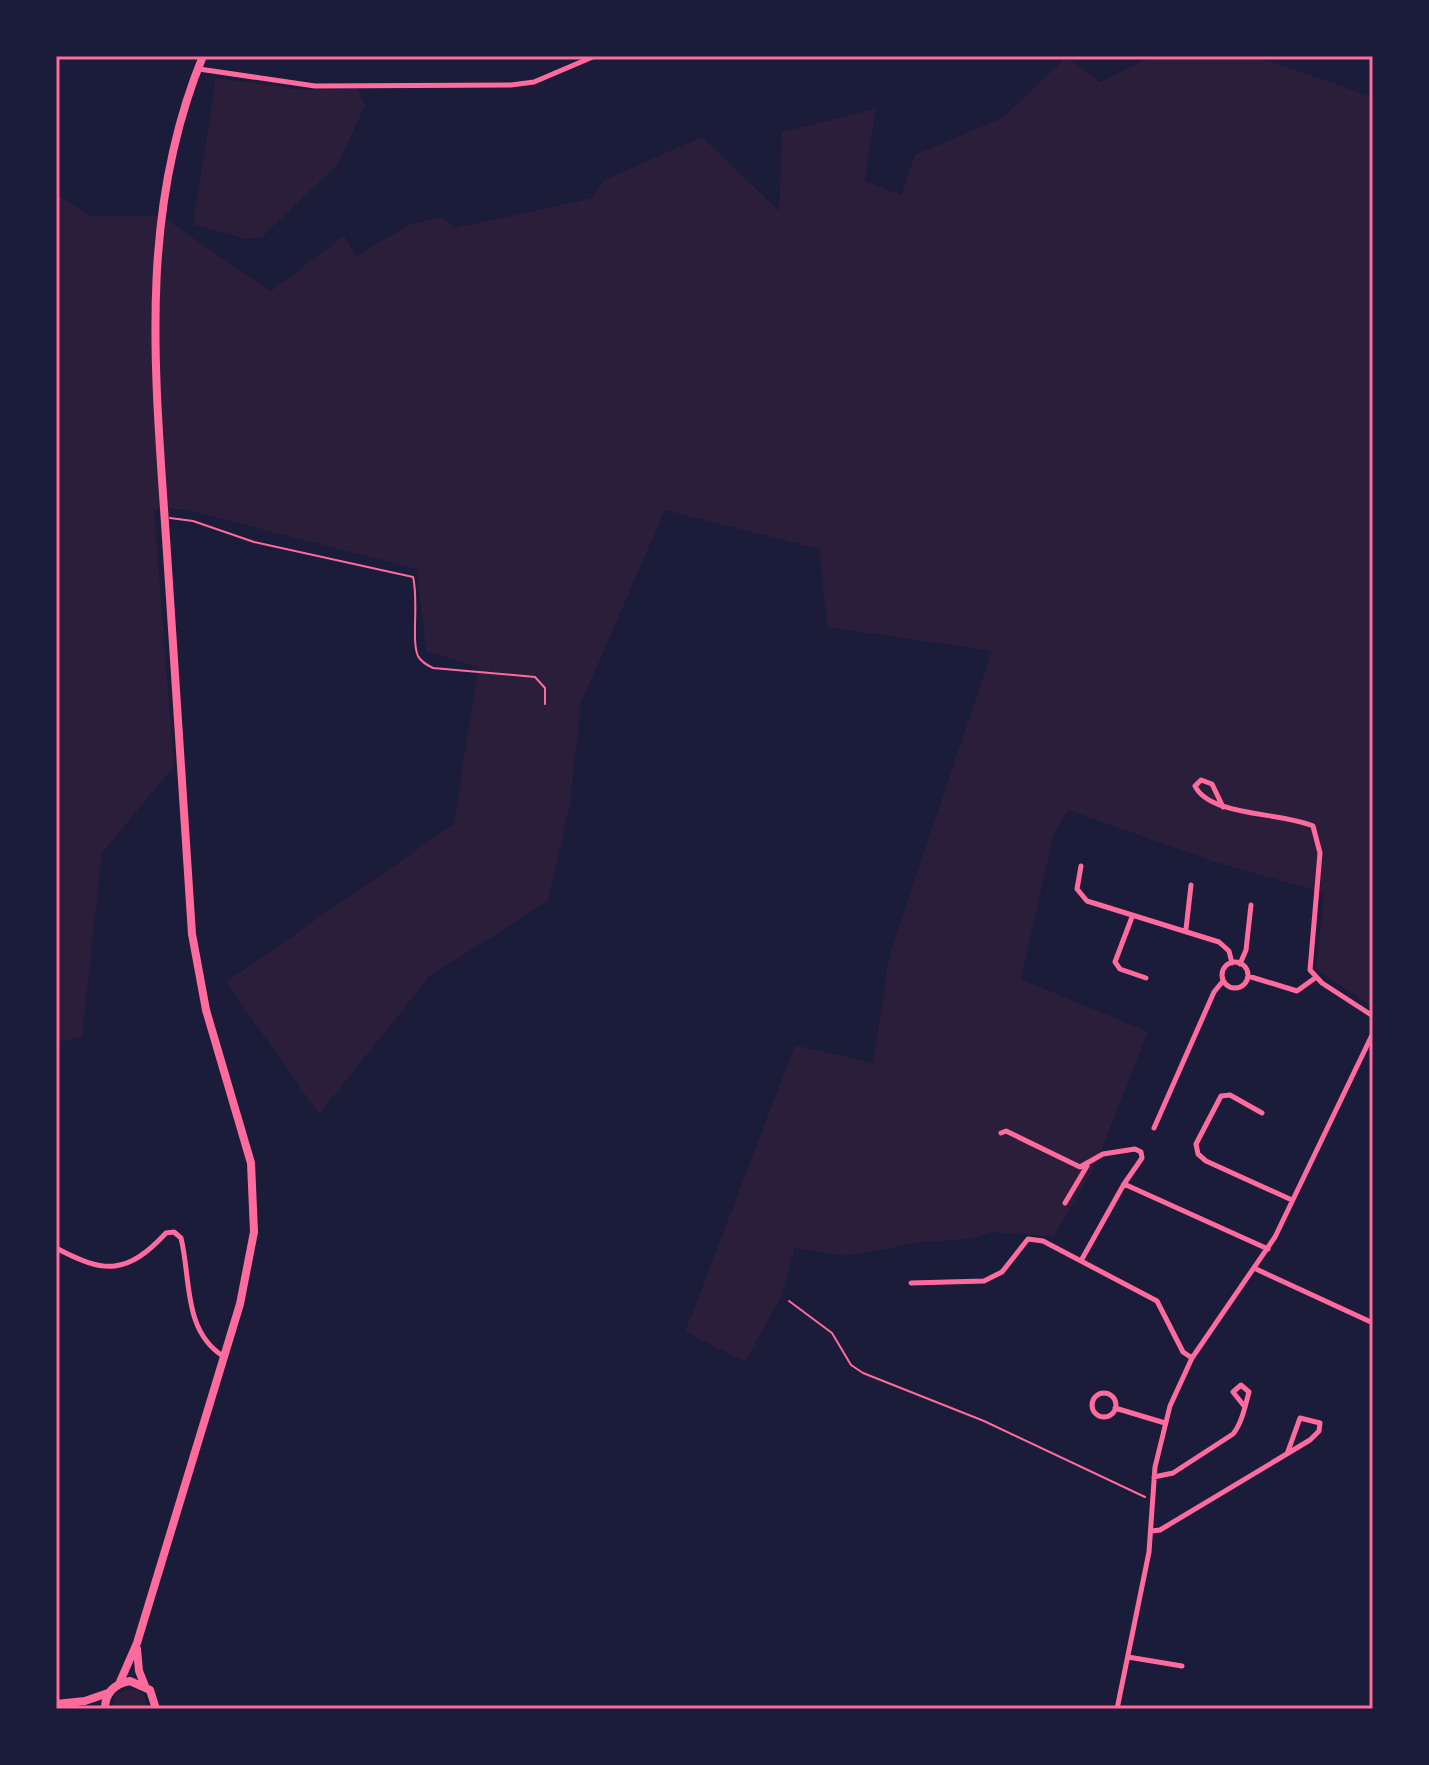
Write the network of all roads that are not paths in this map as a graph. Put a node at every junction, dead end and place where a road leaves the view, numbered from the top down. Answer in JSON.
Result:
{"nodes":[{"id":1,"x":203,"y":56,"type":"edge"},
{"id":2,"x":595,"y":56,"type":"edge"},
{"id":3,"x":198,"y":68,"type":"junction"},
{"id":4,"x":165,"y":519,"type":"junction"},
{"id":5,"x":545,"y":704,"type":"dead end"},
{"id":6,"x":1223,"y":807,"type":"junction"},
{"id":7,"x":1081,"y":866,"type":"dead end"},
{"id":8,"x":1191,"y":885,"type":"dead end"},
{"id":9,"x":1251,"y":905,"type":"dead end"},
{"id":10,"x":1132,"y":917,"type":"junction"},
{"id":11,"x":1186,"y":929,"type":"junction"},
{"id":12,"x":1232,"y":963,"type":"junction"},
{"id":13,"x":1240,"y":964,"type":"junction"},
{"id":14,"x":1248,"y":976,"type":"junction"},
{"id":15,"x":1146,"y":978,"type":"dead end"},
{"id":16,"x":1315,"y":978,"type":"junction"},
{"id":17,"x":1223,"y":981,"type":"junction"},
{"id":18,"x":1373,"y":1016,"type":"edge"},
{"id":19,"x":1373,"y":1033,"type":"edge"},
{"id":20,"x":1367,"y":1052,"type":"junction"},
{"id":21,"x":1373,"y":1057,"type":"edge"},
{"id":22,"x":1262,"y":1113,"type":"dead end"},
{"id":23,"x":1154,"y":1128,"type":"dead end"},
{"id":24,"x":1001,"y":1133,"type":"dead end"},
{"id":25,"x":1087,"y":1165,"type":"junction"},
{"id":26,"x":1124,"y":1184,"type":"junction"},
{"id":27,"x":1292,"y":1200,"type":"junction"},
{"id":28,"x":1065,"y":1203,"type":"dead end"},
{"id":29,"x":56,"y":1248,"type":"edge"},
{"id":30,"x":1268,"y":1249,"type":"junction"},
{"id":31,"x":1082,"y":1259,"type":"junction"},
{"id":32,"x":1256,"y":1269,"type":"junction"},
{"id":33,"x":911,"y":1283,"type":"dead end"},
{"id":34,"x":1373,"y":1323,"type":"edge"},
{"id":35,"x":224,"y":1357,"type":"junction"},
{"id":36,"x":1192,"y":1358,"type":"junction"},
{"id":37,"x":1245,"y":1407,"type":"dead end"},
{"id":38,"x":1115,"y":1408,"type":"junction"},
{"id":39,"x":1165,"y":1423,"type":"junction"},
{"id":40,"x":1287,"y":1454,"type":"junction"},
{"id":41,"x":1154,"y":1477,"type":"junction"},
{"id":42,"x":1152,"y":1531,"type":"junction"},
{"id":43,"x":137,"y":1643,"type":"junction"},
{"id":44,"x":1128,"y":1657,"type":"junction"},
{"id":45,"x":1182,"y":1666,"type":"dead end"},
{"id":46,"x":119,"y":1684,"type":"junction"},
{"id":47,"x":146,"y":1686,"type":"junction"},
{"id":48,"x":109,"y":1692,"type":"junction"},
{"id":49,"x":56,"y":1704,"type":"edge"},
{"id":50,"x":105,"y":1709,"type":"edge"},
{"id":51,"x":156,"y":1709,"type":"edge"},
{"id":52,"x":1117,"y":1709,"type":"edge"}],
"edges":[{"from":1,"to":3,"type":"main road"},
{"from":2,"to":3,"type":"street"},
{"from":3,"to":4,"type":"main road"},
{"from":4,"to":5,"type":"lane"},
{"from":4,"to":35,"type":"main road"},
{"from":6,"to":6,"type":"street"},
{"from":6,"to":16,"type":"street"},
{"from":7,"to":10,"type":"street"},
{"from":8,"to":11,"type":"street"},
{"from":9,"to":13,"type":"street"},
{"from":10,"to":11,"type":"street"},
{"from":10,"to":15,"type":"street"},
{"from":11,"to":12,"type":"street"},
{"from":12,"to":13,"type":"street"},
{"from":12,"to":17,"type":"street"},
{"from":13,"to":14,"type":"street"},
{"from":14,"to":16,"type":"street"},
{"from":14,"to":17,"type":"street"},
{"from":16,"to":18,"type":"street"},
{"from":17,"to":23,"type":"street"},
{"from":19,"to":20,"type":"street"},
{"from":20,"to":21,"type":"street"},
{"from":20,"to":27,"type":"street"},
{"from":22,"to":27,"type":"street"},
{"from":24,"to":25,"type":"street"},
{"from":25,"to":26,"type":"street"},
{"from":25,"to":28,"type":"street"},
{"from":26,"to":30,"type":"street"},
{"from":26,"to":31,"type":"street"},
{"from":27,"to":30,"type":"street"},
{"from":29,"to":35,"type":"street"},
{"from":30,"to":32,"type":"street"},
{"from":31,"to":33,"type":"street"},
{"from":31,"to":36,"type":"street"},
{"from":32,"to":34,"type":"street"},
{"from":32,"to":36,"type":"street"},
{"from":35,"to":43,"type":"main road"},
{"from":36,"to":39,"type":"street"},
{"from":37,"to":41,"type":"street"},
{"from":38,"to":38,"type":"street"},
{"from":38,"to":39,"type":"street"},
{"from":39,"to":41,"type":"street"},
{"from":40,"to":40,"type":"street"},
{"from":40,"to":42,"type":"street"},
{"from":41,"to":42,"type":"street"},
{"from":42,"to":44,"type":"street"},
{"from":43,"to":46,"type":"main road"},
{"from":43,"to":47,"type":"main road"},
{"from":44,"to":45,"type":"street"},
{"from":44,"to":52,"type":"street"},
{"from":46,"to":47,"type":"main road"},
{"from":46,"to":48,"type":"main road"},
{"from":47,"to":51,"type":"main road"},
{"from":48,"to":49,"type":"main road"},
{"from":48,"to":50,"type":"main road"}]}
